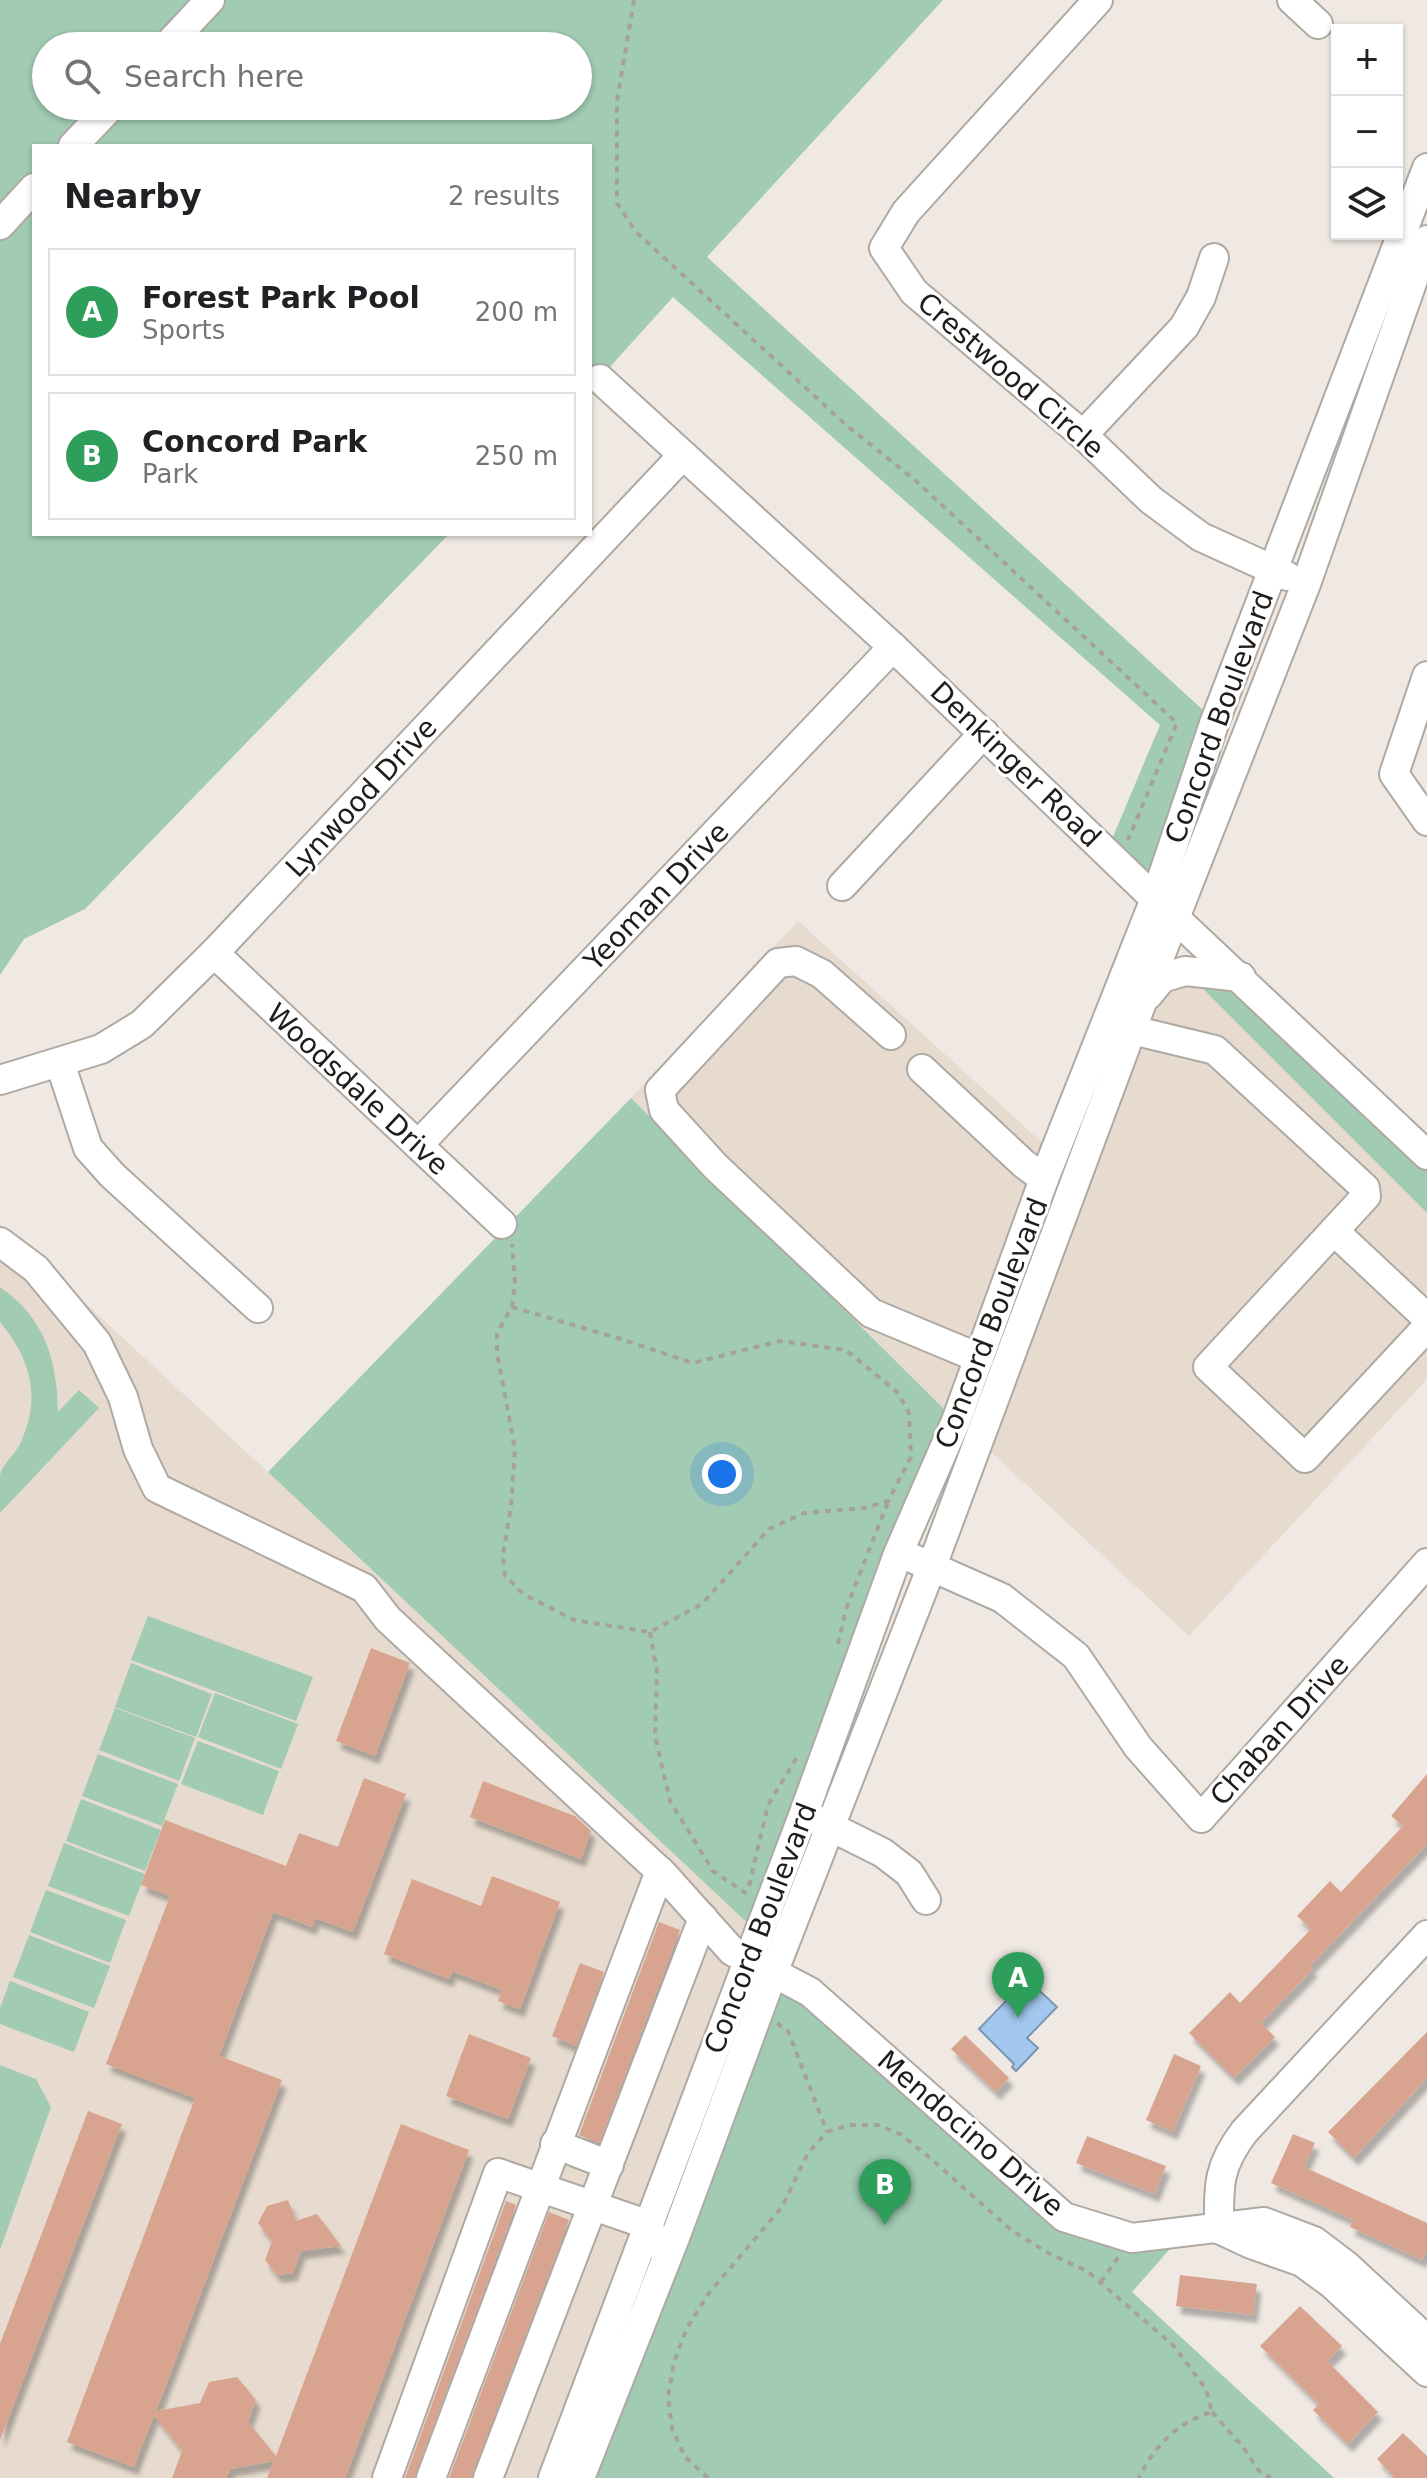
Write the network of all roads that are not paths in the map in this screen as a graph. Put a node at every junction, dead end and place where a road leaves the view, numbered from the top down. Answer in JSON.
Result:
{"nodes":[{"id":1,"x":210,"y":0,"type":"edge"},
{"id":2,"x":1098,"y":0,"type":"edge"},
{"id":3,"x":1292,"y":0,"type":"edge"},
{"id":4,"x":1318,"y":24,"type":"dead end"},
{"id":5,"x":180,"y":32,"type":"edge"},
{"id":6,"x":98,"y":120,"type":"edge"},
{"id":7,"x":75,"y":144,"type":"edge"},
{"id":8,"x":1427,"y":168,"type":"edge"},
{"id":9,"x":32,"y":190,"type":"edge"},
{"id":10,"x":0,"y":225,"type":"edge"},
{"id":11,"x":1427,"y":240,"type":"edge"},
{"id":12,"x":1214,"y":258,"type":"dead end"},
{"id":13,"x":600,"y":379,"type":"dead end"},
{"id":14,"x":1083,"y":435,"type":"junction"},
{"id":15,"x":683,"y":455,"type":"junction"},
{"id":16,"x":1272,"y":570,"type":"junction"},
{"id":17,"x":1306,"y":584,"type":"junction"},
{"id":18,"x":893,"y":647,"type":"junction"},
{"id":19,"x":1427,"y":676,"type":"edge"},
{"id":20,"x":984,"y":733,"type":"junction"},
{"id":21,"x":1427,"y":821,"type":"edge"},
{"id":22,"x":842,"y":886,"type":"dead end"},
{"id":23,"x":1165,"y":908,"type":"junction"},
{"id":24,"x":214,"y":953,"type":"junction"},
{"id":25,"x":1241,"y":977,"type":"junction"},
{"id":26,"x":1142,"y":1002,"type":"junction"},
{"id":27,"x":1132,"y":1030,"type":"junction"},
{"id":28,"x":891,"y":1035,"type":"dead end"},
{"id":29,"x":60,"y":1063,"type":"junction"},
{"id":30,"x":922,"y":1069,"type":"dead end"},
{"id":31,"x":0,"y":1080,"type":"edge"},
{"id":32,"x":418,"y":1145,"type":"junction"},
{"id":33,"x":1427,"y":1155,"type":"edge"},
{"id":34,"x":1044,"y":1179,"type":"junction"},
{"id":35,"x":502,"y":1224,"type":"road end"},
{"id":36,"x":1334,"y":1231,"type":"junction"},
{"id":37,"x":0,"y":1242,"type":"edge"},
{"id":38,"x":258,"y":1308,"type":"dead end"},
{"id":39,"x":1426,"y":1316,"type":"edge"},
{"id":40,"x":979,"y":1358,"type":"junction"},
{"id":41,"x":898,"y":1554,"type":"junction"},
{"id":42,"x":1427,"y":1563,"type":"edge"},
{"id":43,"x":932,"y":1566,"type":"junction"},
{"id":44,"x":804,"y":1813,"type":"junction"},
{"id":45,"x":830,"y":1827,"type":"junction"},
{"id":46,"x":660,"y":1871,"type":"junction"},
{"id":47,"x":926,"y":1900,"type":"dead end"},
{"id":48,"x":703,"y":1918,"type":"junction"},
{"id":49,"x":1427,"y":1935,"type":"edge"},
{"id":50,"x":748,"y":1959,"type":"junction"},
{"id":51,"x":773,"y":1973,"type":"junction"},
{"id":52,"x":555,"y":2144,"type":"junction"},
{"id":53,"x":609,"y":2165,"type":"junction"},
{"id":54,"x":539,"y":2187,"type":"junction"},
{"id":55,"x":594,"y":2207,"type":"junction"},
{"id":56,"x":649,"y":2225,"type":"junction"},
{"id":57,"x":1219,"y":2229,"type":"junction"},
{"id":58,"x":1415,"y":2328,"type":"edge"},
{"id":59,"x":1427,"y":2372,"type":"edge"},
{"id":60,"x":599,"y":2429,"type":"junction"},
{"id":61,"x":387,"y":2478,"type":"edge"},
{"id":62,"x":431,"y":2478,"type":"edge"},
{"id":63,"x":488,"y":2478,"type":"edge"},
{"id":64,"x":553,"y":2478,"type":"edge"},
{"id":65,"x":580,"y":2478,"type":"edge"}],
"edges":[{"from":1,"to":5,"type":"street"},
{"from":2,"to":14,"type":"street","name":"Crestwood Circle"},
{"from":3,"to":4,"type":"street"},
{"from":6,"to":7,"type":"street"},
{"from":8,"to":16,"type":"street","name":"Concord Boulevard"},
{"from":9,"to":10,"type":"street"},
{"from":11,"to":17,"type":"street","name":"Concord Boulevard"},
{"from":12,"to":14,"type":"street"},
{"from":13,"to":15,"type":"street","name":"Denkinger Road"},
{"from":14,"to":16,"type":"street","name":"Crestwood Circle"},
{"from":15,"to":18,"type":"street","name":"Denkinger Road"},
{"from":15,"to":24,"type":"street","name":"Lynwood Drive"},
{"from":16,"to":17,"type":"street","name":"Crestwood Circle"},
{"from":16,"to":23,"type":"street","name":"Concord Boulevard"},
{"from":17,"to":23,"type":"street","name":"Concord Boulevard"},
{"from":18,"to":20,"type":"street","name":"Denkinger Road"},
{"from":18,"to":32,"type":"street","name":"Yeoman Drive"},
{"from":19,"to":21,"type":"street"},
{"from":20,"to":22,"type":"street"},
{"from":20,"to":23,"type":"street","name":"Denkinger Road"},
{"from":23,"to":25,"type":"street","name":"Denkinger Road"},
{"from":23,"to":26,"type":"street","name":"Concord Boulevard"},
{"from":23,"to":34,"type":"street","name":"Concord Boulevard"},
{"from":24,"to":29,"type":"street","name":"Lynwood Drive"},
{"from":24,"to":32,"type":"street","name":"Woodsdale Drive"},
{"from":25,"to":26,"type":"street"},
{"from":25,"to":33,"type":"street","name":"Denkinger Road"},
{"from":26,"to":27,"type":"street","name":"Concord Boulevard"},
{"from":27,"to":36,"type":"street"},
{"from":27,"to":43,"type":"street","name":"Concord Boulevard"},
{"from":28,"to":40,"type":"street"},
{"from":29,"to":31,"type":"street","name":"Lynwood Drive"},
{"from":29,"to":38,"type":"street"},
{"from":30,"to":34,"type":"street"},
{"from":32,"to":35,"type":"street","name":"Woodsdale Drive"},
{"from":34,"to":40,"type":"street","name":"Concord Boulevard"},
{"from":36,"to":39,"type":"street"},
{"from":36,"to":39,"type":"street"},
{"from":37,"to":46,"type":"street","name":"Mendocino Drive"},
{"from":40,"to":41,"type":"street","name":"Concord Boulevard"},
{"from":41,"to":43,"type":"street"},
{"from":41,"to":44,"type":"street","name":"Concord Boulevard"},
{"from":42,"to":43,"type":"street","name":"Chaban Drive"},
{"from":43,"to":45,"type":"street","name":"Concord Boulevard"},
{"from":44,"to":45,"type":"street"},
{"from":44,"to":50,"type":"street","name":"Concord Boulevard"},
{"from":45,"to":47,"type":"street"},
{"from":45,"to":51,"type":"street","name":"Concord Boulevard"},
{"from":46,"to":48,"type":"street","name":"Mendocino Drive"},
{"from":46,"to":52,"type":"street"},
{"from":48,"to":50,"type":"street","name":"Mendocino Drive"},
{"from":48,"to":53,"type":"street"},
{"from":49,"to":57,"type":"street"},
{"from":50,"to":51,"type":"street","name":"Mendocino Drive"},
{"from":50,"to":56,"type":"street","name":"Concord Boulevard"},
{"from":51,"to":57,"type":"street","name":"Mendocino Drive"},
{"from":51,"to":60,"type":"street","name":"Concord Boulevard"},
{"from":52,"to":53,"type":"street"},
{"from":52,"to":54,"type":"street"},
{"from":53,"to":55,"type":"street"},
{"from":54,"to":55,"type":"street"},
{"from":54,"to":61,"type":"street"},
{"from":54,"to":62,"type":"street"},
{"from":55,"to":56,"type":"street"},
{"from":55,"to":63,"type":"street"},
{"from":56,"to":60,"type":"street"},
{"from":56,"to":64,"type":"street","name":"Concord Boulevard"},
{"from":57,"to":58,"type":"street","name":"Mendocino Drive"},
{"from":58,"to":59,"type":"street","name":"Mendocino Drive"},
{"from":60,"to":65,"type":"street","name":"Concord Boulevard"}]}
